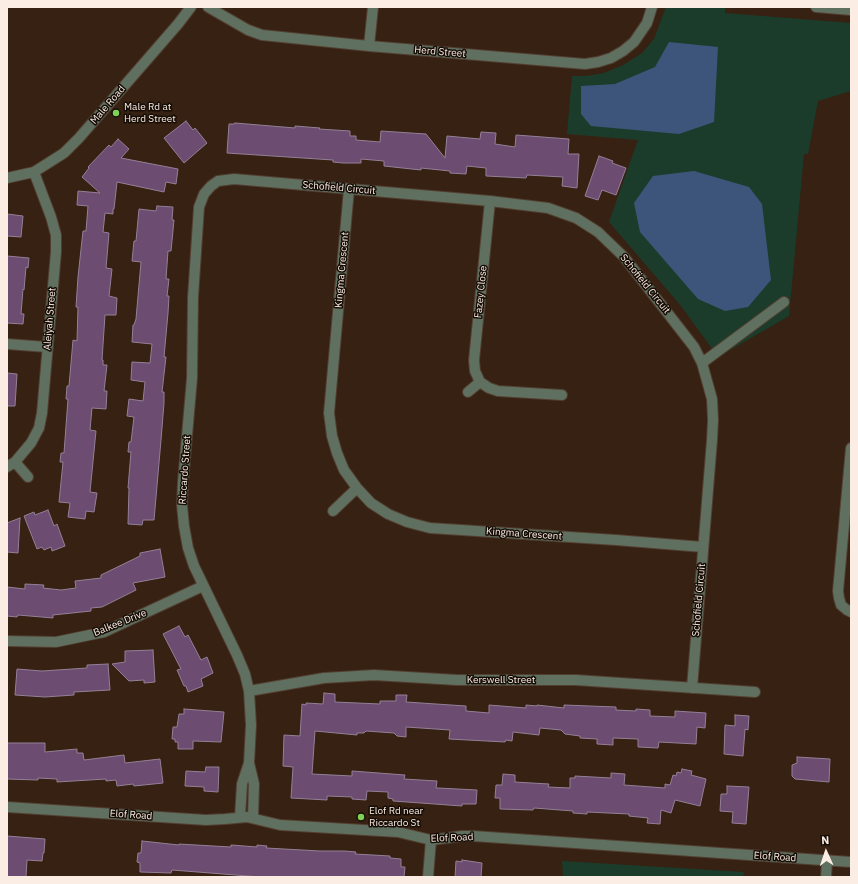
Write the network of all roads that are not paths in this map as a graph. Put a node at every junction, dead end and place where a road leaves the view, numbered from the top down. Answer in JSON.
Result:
{"nodes":[{"id":1,"x":191,"y":7,"type":"edge"},
{"id":2,"x":208,"y":7,"type":"edge"},
{"id":3,"x":373,"y":7,"type":"edge"},
{"id":4,"x":652,"y":7,"type":"edge"},
{"id":5,"x":816,"y":7,"type":"edge"},
{"id":6,"x":851,"y":10,"type":"edge"},
{"id":7,"x":369,"y":46,"type":"junction"},
{"id":8,"x":34,"y":172,"type":"junction"},
{"id":9,"x":7,"y":178,"type":"edge"},
{"id":10,"x":349,"y":189,"type":"junction"},
{"id":11,"x":207,"y":190,"type":"joint"},
{"id":12,"x":490,"y":201,"type":"junction"},
{"id":13,"x":784,"y":302,"type":"dead end"},
{"id":14,"x":7,"y":344,"type":"edge"},
{"id":15,"x":48,"y":347,"type":"junction"},
{"id":16,"x":702,"y":362,"type":"junction"},
{"id":17,"x":480,"y":382,"type":"junction"},
{"id":18,"x":468,"y":392,"type":"dead end"},
{"id":19,"x":562,"y":395,"type":"dead end"},
{"id":20,"x":851,"y":448,"type":"edge"},
{"id":21,"x":851,"y":452,"type":"edge"},
{"id":22,"x":11,"y":465,"type":"edge"},
{"id":23,"x":28,"y":477,"type":"dead end"},
{"id":24,"x":357,"y":488,"type":"junction"},
{"id":25,"x":333,"y":511,"type":"dead end"},
{"id":26,"x":703,"y":547,"type":"junction"},
{"id":27,"x":203,"y":586,"type":"junction"},
{"id":28,"x":851,"y":612,"type":"edge"},
{"id":29,"x":7,"y":641,"type":"edge"},
{"id":30,"x":692,"y":688,"type":"junction"},
{"id":31,"x":249,"y":691,"type":"junction"},
{"id":32,"x":755,"y":692,"type":"dead end"},
{"id":33,"x":249,"y":763,"type":"junction"},
{"id":34,"x":7,"y":807,"type":"edge"},
{"id":35,"x":240,"y":817,"type":"junction"},
{"id":36,"x":253,"y":818,"type":"junction"},
{"id":37,"x":431,"y":840,"type":"junction"},
{"id":38,"x":827,"y":861,"type":"junction"},
{"id":39,"x":851,"y":862,"type":"edge"},
{"id":40,"x":428,"y":877,"type":"edge"},
{"id":41,"x":826,"y":877,"type":"edge"}],
"edges":[{"from":1,"to":8,"type":"street","name":"Male Road"},
{"from":2,"to":7,"type":"street","name":"Herd Street"},
{"from":3,"to":7,"type":"street"},
{"from":4,"to":7,"type":"street","name":"Herd Street"},
{"from":5,"to":6,"type":"street"},
{"from":8,"to":9,"type":"street","name":"Male Road"},
{"from":8,"to":15,"type":"street","name":"Aleiyah Street"},
{"from":10,"to":11,"type":"street","name":"Schofield Circuit"},
{"from":10,"to":12,"type":"street","name":"Schofield Circuit"},
{"from":10,"to":24,"type":"street","name":"Kingma Crescent"},
{"from":11,"to":27,"type":"street","name":"Riccardo Street"},
{"from":12,"to":16,"type":"street","name":"Schofield Circuit"},
{"from":12,"to":17,"type":"street","name":"Fazey Close"},
{"from":13,"to":16,"type":"street"},
{"from":14,"to":15,"type":"street"},
{"from":15,"to":22,"type":"street","name":"Aleiyah Street"},
{"from":16,"to":26,"type":"street","name":"Schofield Circuit"},
{"from":17,"to":18,"type":"street"},
{"from":17,"to":19,"type":"street"},
{"from":20,"to":21,"type":"street"},
{"from":21,"to":28,"type":"street"},
{"from":22,"to":23,"type":"street","name":"Aleiyah Street"},
{"from":24,"to":25,"type":"street"},
{"from":24,"to":26,"type":"street","name":"Kingma Crescent"},
{"from":26,"to":30,"type":"street","name":"Schofield Circuit"},
{"from":27,"to":29,"type":"street","name":"Balkee Drive"},
{"from":27,"to":31,"type":"street","name":"Riccardo Street"},
{"from":30,"to":31,"type":"street","name":"Kerswell Street"},
{"from":30,"to":32,"type":"street","name":"Kerswell Street"},
{"from":31,"to":33,"type":"street","name":"Riccardo Street"},
{"from":33,"to":35,"type":"street","name":"Riccardo Street"},
{"from":33,"to":36,"type":"street","name":"Riccardo Street"},
{"from":34,"to":35,"type":"street","name":"Elof Road"},
{"from":35,"to":36,"type":"street","name":"Elof Road"},
{"from":36,"to":37,"type":"street","name":"Elof Road"},
{"from":37,"to":38,"type":"street","name":"Elof Road"},
{"from":37,"to":40,"type":"street"},
{"from":38,"to":39,"type":"street","name":"Elof Road"},
{"from":38,"to":41,"type":"street"}]}
